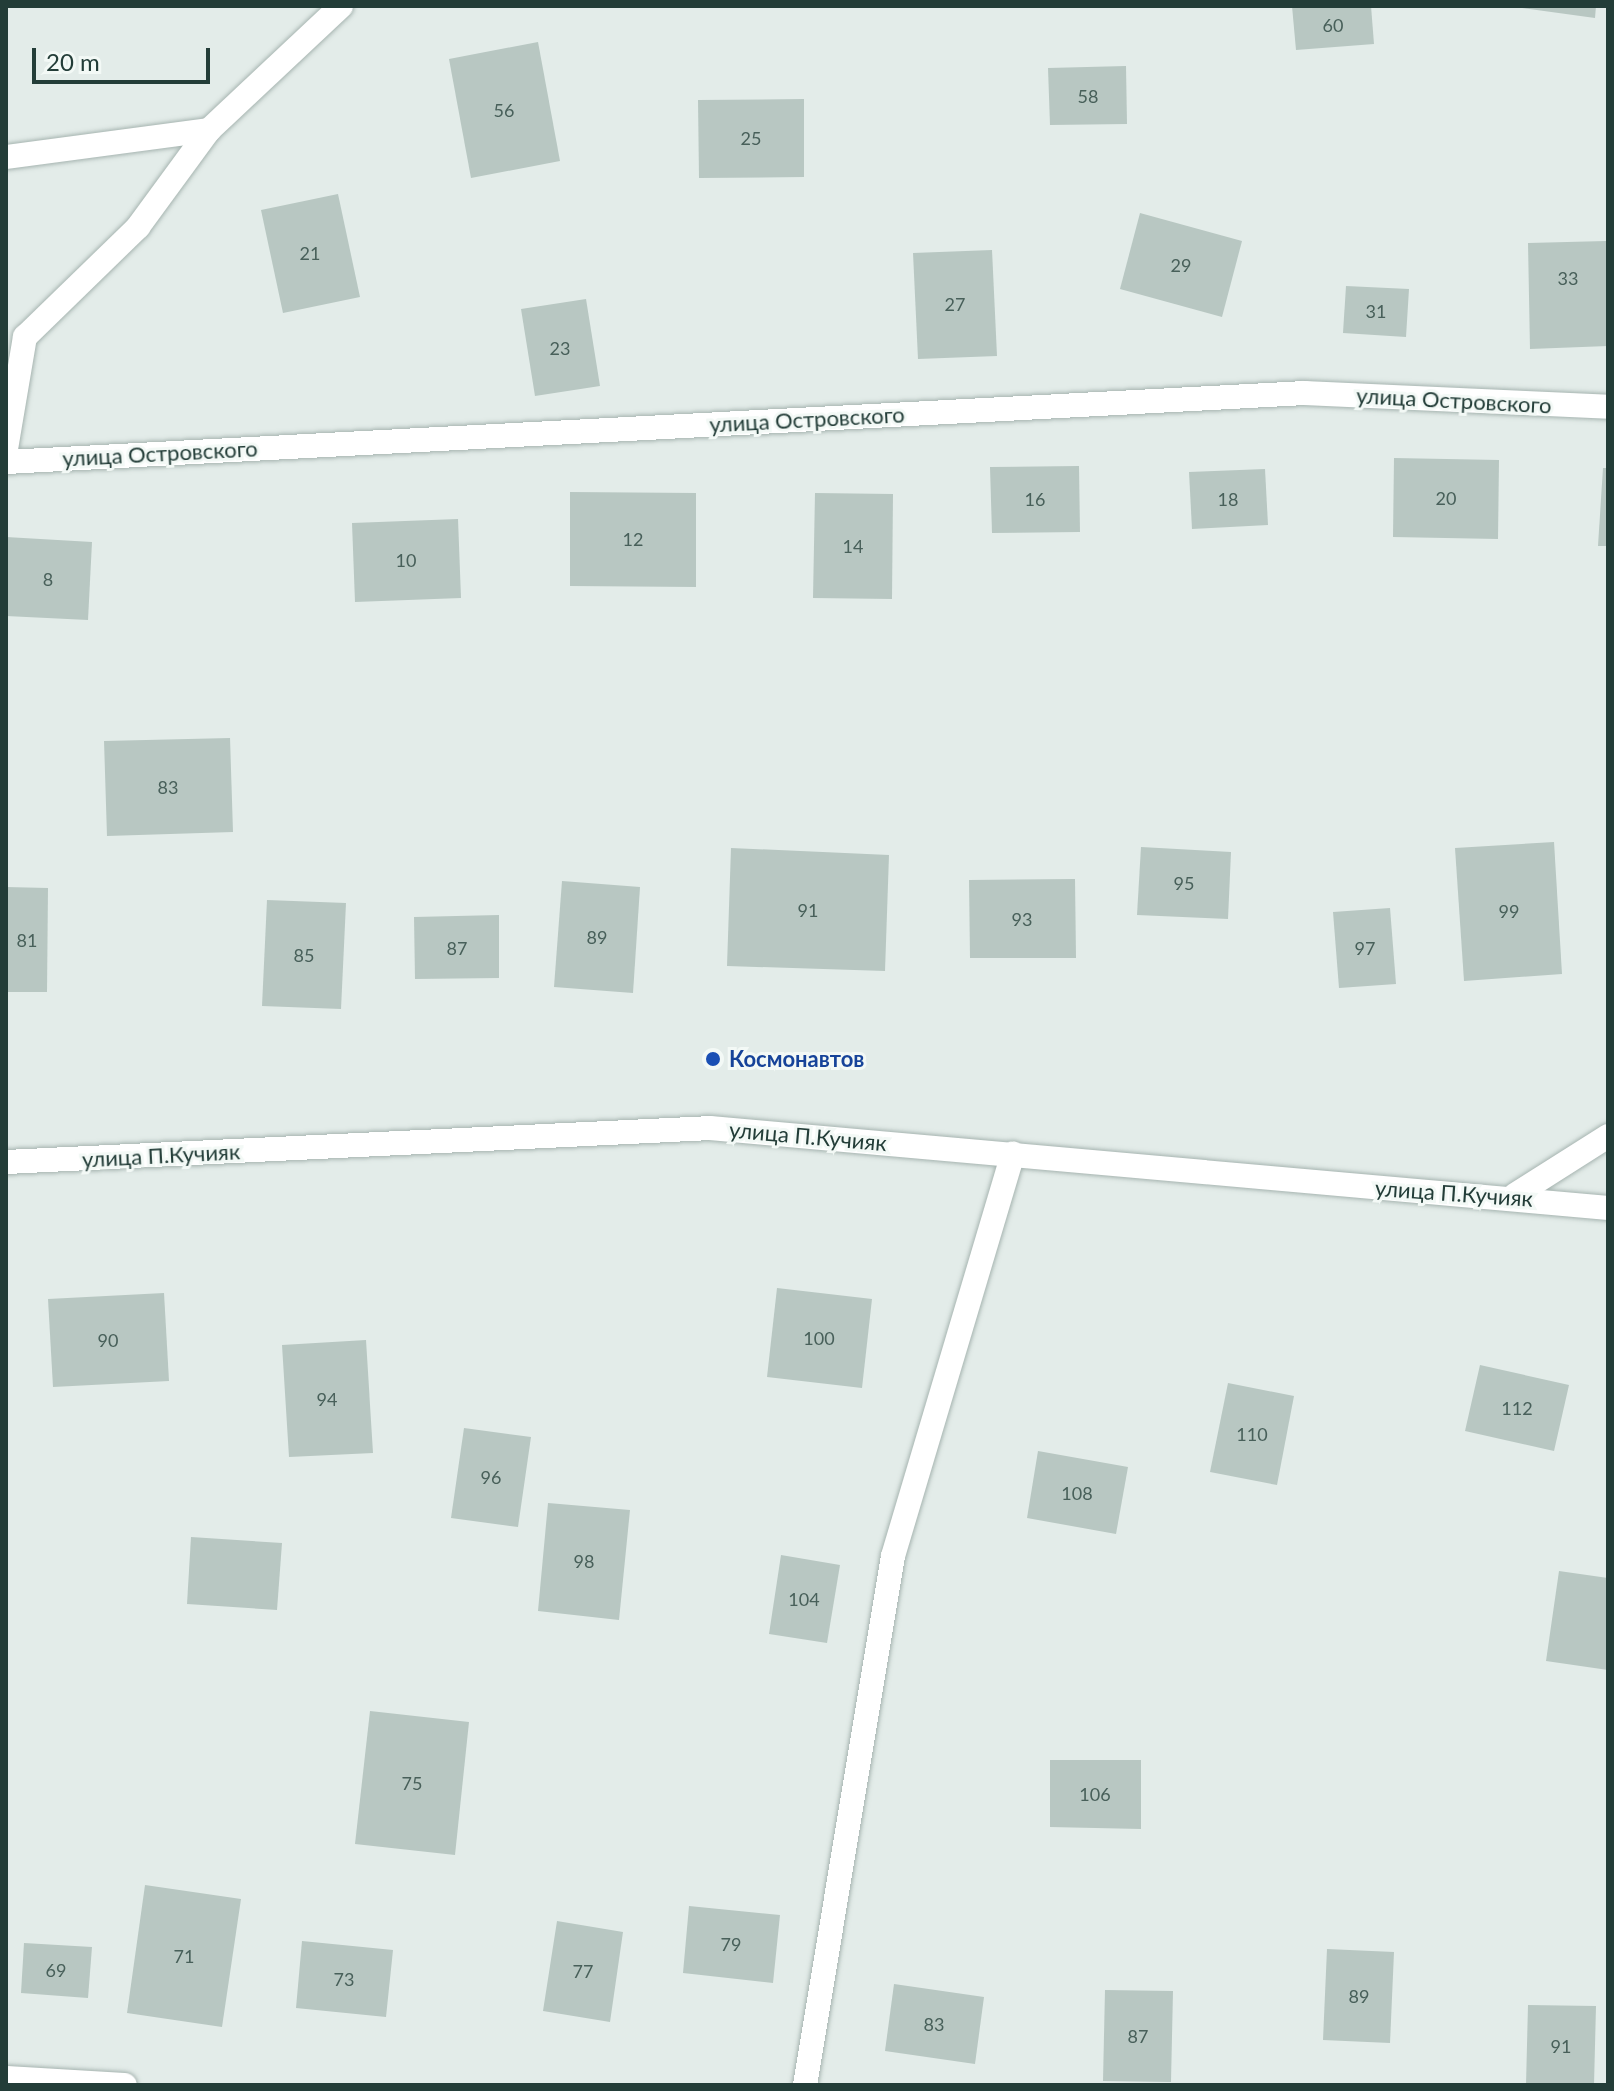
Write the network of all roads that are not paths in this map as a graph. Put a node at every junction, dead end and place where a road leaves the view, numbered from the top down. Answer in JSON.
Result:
{"nodes":[{"id":1,"x":341,"y":6,"type":"edge"},
{"id":2,"x":209,"y":130,"type":"junction"},
{"id":3,"x":6,"y":157,"type":"edge"},
{"id":4,"x":1608,"y":407,"type":"edge"},
{"id":5,"x":6,"y":449,"type":"edge"},
{"id":6,"x":6,"y":462,"type":"edge"},
{"id":7,"x":1608,"y":1136,"type":"edge"},
{"id":8,"x":1013,"y":1153,"type":"junction"},
{"id":9,"x":6,"y":1162,"type":"edge"},
{"id":10,"x":1515,"y":1195,"type":"junction"},
{"id":11,"x":1608,"y":1208,"type":"edge"},
{"id":12,"x":6,"y":2078,"type":"edge"},
{"id":13,"x":125,"y":2085,"type":"edge"},
{"id":14,"x":805,"y":2085,"type":"edge"}],
"edges":[{"from":1,"to":2,"type":"street"},
{"from":2,"to":3,"type":"street"},
{"from":2,"to":5,"type":"street"},
{"from":4,"to":6,"type":"street","name":"улица Островского"},
{"from":7,"to":10,"type":"street"},
{"from":8,"to":9,"type":"street","name":"улица П.Кучияк"},
{"from":8,"to":10,"type":"street","name":"улица П.Кучияк"},
{"from":8,"to":14,"type":"street"},
{"from":10,"to":11,"type":"street","name":"улица П.Кучияк"},
{"from":12,"to":13,"type":"street"}]}
